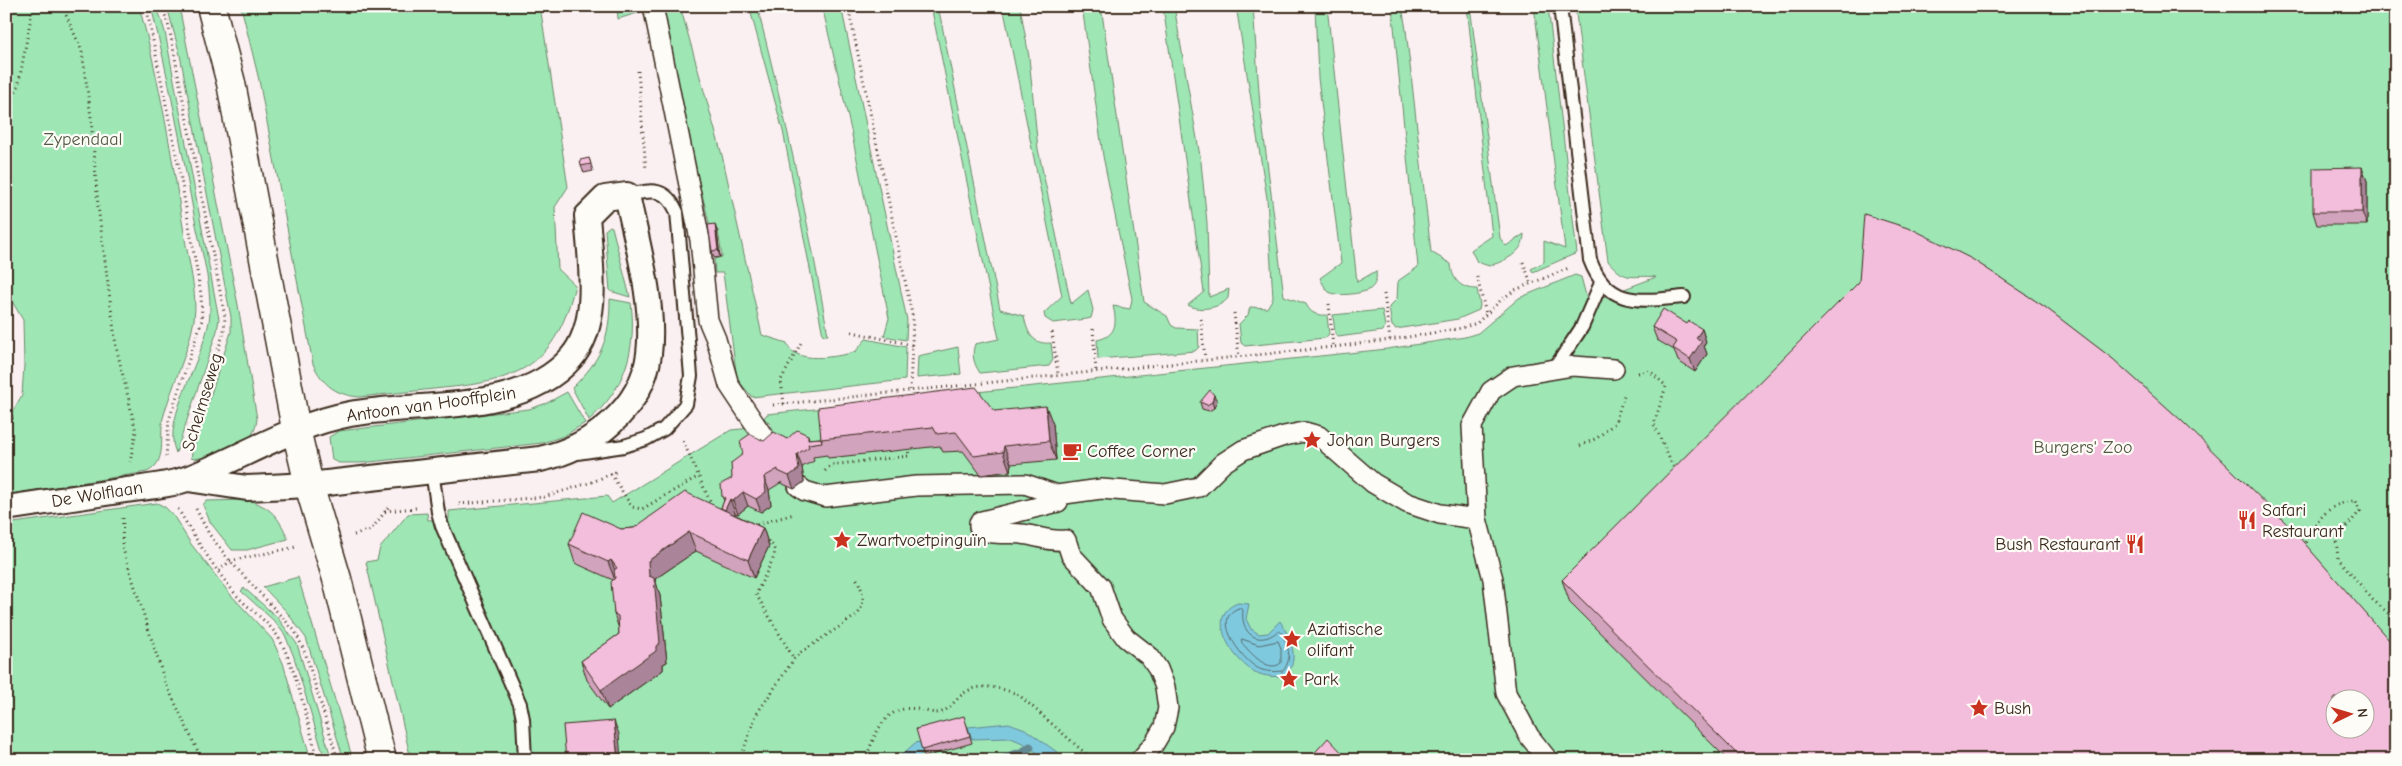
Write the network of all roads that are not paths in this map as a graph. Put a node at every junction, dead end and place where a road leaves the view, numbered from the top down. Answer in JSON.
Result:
{"nodes":[{"id":1,"x":211,"y":6,"type":"edge"},
{"id":2,"x":653,"y":6,"type":"edge"},
{"id":3,"x":1560,"y":6,"type":"edge"},
{"id":4,"x":627,"y":194,"type":"junction"},
{"id":5,"x":1601,"y":283,"type":"junction"},
{"id":6,"x":1684,"y":297,"type":"dead end"},
{"id":7,"x":1554,"y":369,"type":"junction"},
{"id":8,"x":1614,"y":369,"type":"road end"},
{"id":9,"x":296,"y":429,"type":"junction"},
{"id":10,"x":769,"y":445,"type":"edge"},
{"id":11,"x":560,"y":455,"type":"junction"},
{"id":12,"x":432,"y":471,"type":"junction"},
{"id":13,"x":179,"y":481,"type":"junction"},
{"id":14,"x":309,"y":485,"type":"junction"},
{"id":15,"x":798,"y":486,"type":"edge"},
{"id":16,"x":1057,"y":495,"type":"junction"},
{"id":17,"x":6,"y":508,"type":"edge"},
{"id":18,"x":1476,"y":520,"type":"junction"},
{"id":19,"x":382,"y":760,"type":"edge"},
{"id":20,"x":525,"y":760,"type":"edge"},
{"id":21,"x":1140,"y":760,"type":"edge"},
{"id":22,"x":1548,"y":760,"type":"edge"}],
"edges":[{"from":1,"to":9,"type":"main road"},
{"from":2,"to":10,"type":"street"},
{"from":3,"to":5,"type":"lane"},
{"from":4,"to":9,"type":"street","name":"Antoon van Hooffplein"},
{"from":4,"to":11,"type":"street","name":"Antoon van Hooffplein"},
{"from":4,"to":11,"type":"lane","name":"Antoon van Hooffplein"},
{"from":5,"to":6,"type":"lane"},
{"from":5,"to":7,"type":"lane"},
{"from":7,"to":8,"type":"street"},
{"from":7,"to":18,"type":"street"},
{"from":9,"to":13,"type":"street","name":"De Wolflaan"},
{"from":9,"to":14,"type":"main road"},
{"from":11,"to":12,"type":"street","name":"Antoon van Hooffplein"},
{"from":12,"to":14,"type":"street","name":"Antoon van Hooffplein"},
{"from":12,"to":20,"type":"lane"},
{"from":13,"to":14,"type":"street","name":"De Wolflaan"},
{"from":13,"to":17,"type":"street","name":"De Wolflaan"},
{"from":14,"to":19,"type":"main road"},
{"from":15,"to":16,"type":"street"},
{"from":16,"to":18,"type":"street"},
{"from":16,"to":21,"type":"street"},
{"from":18,"to":22,"type":"street"}]}
